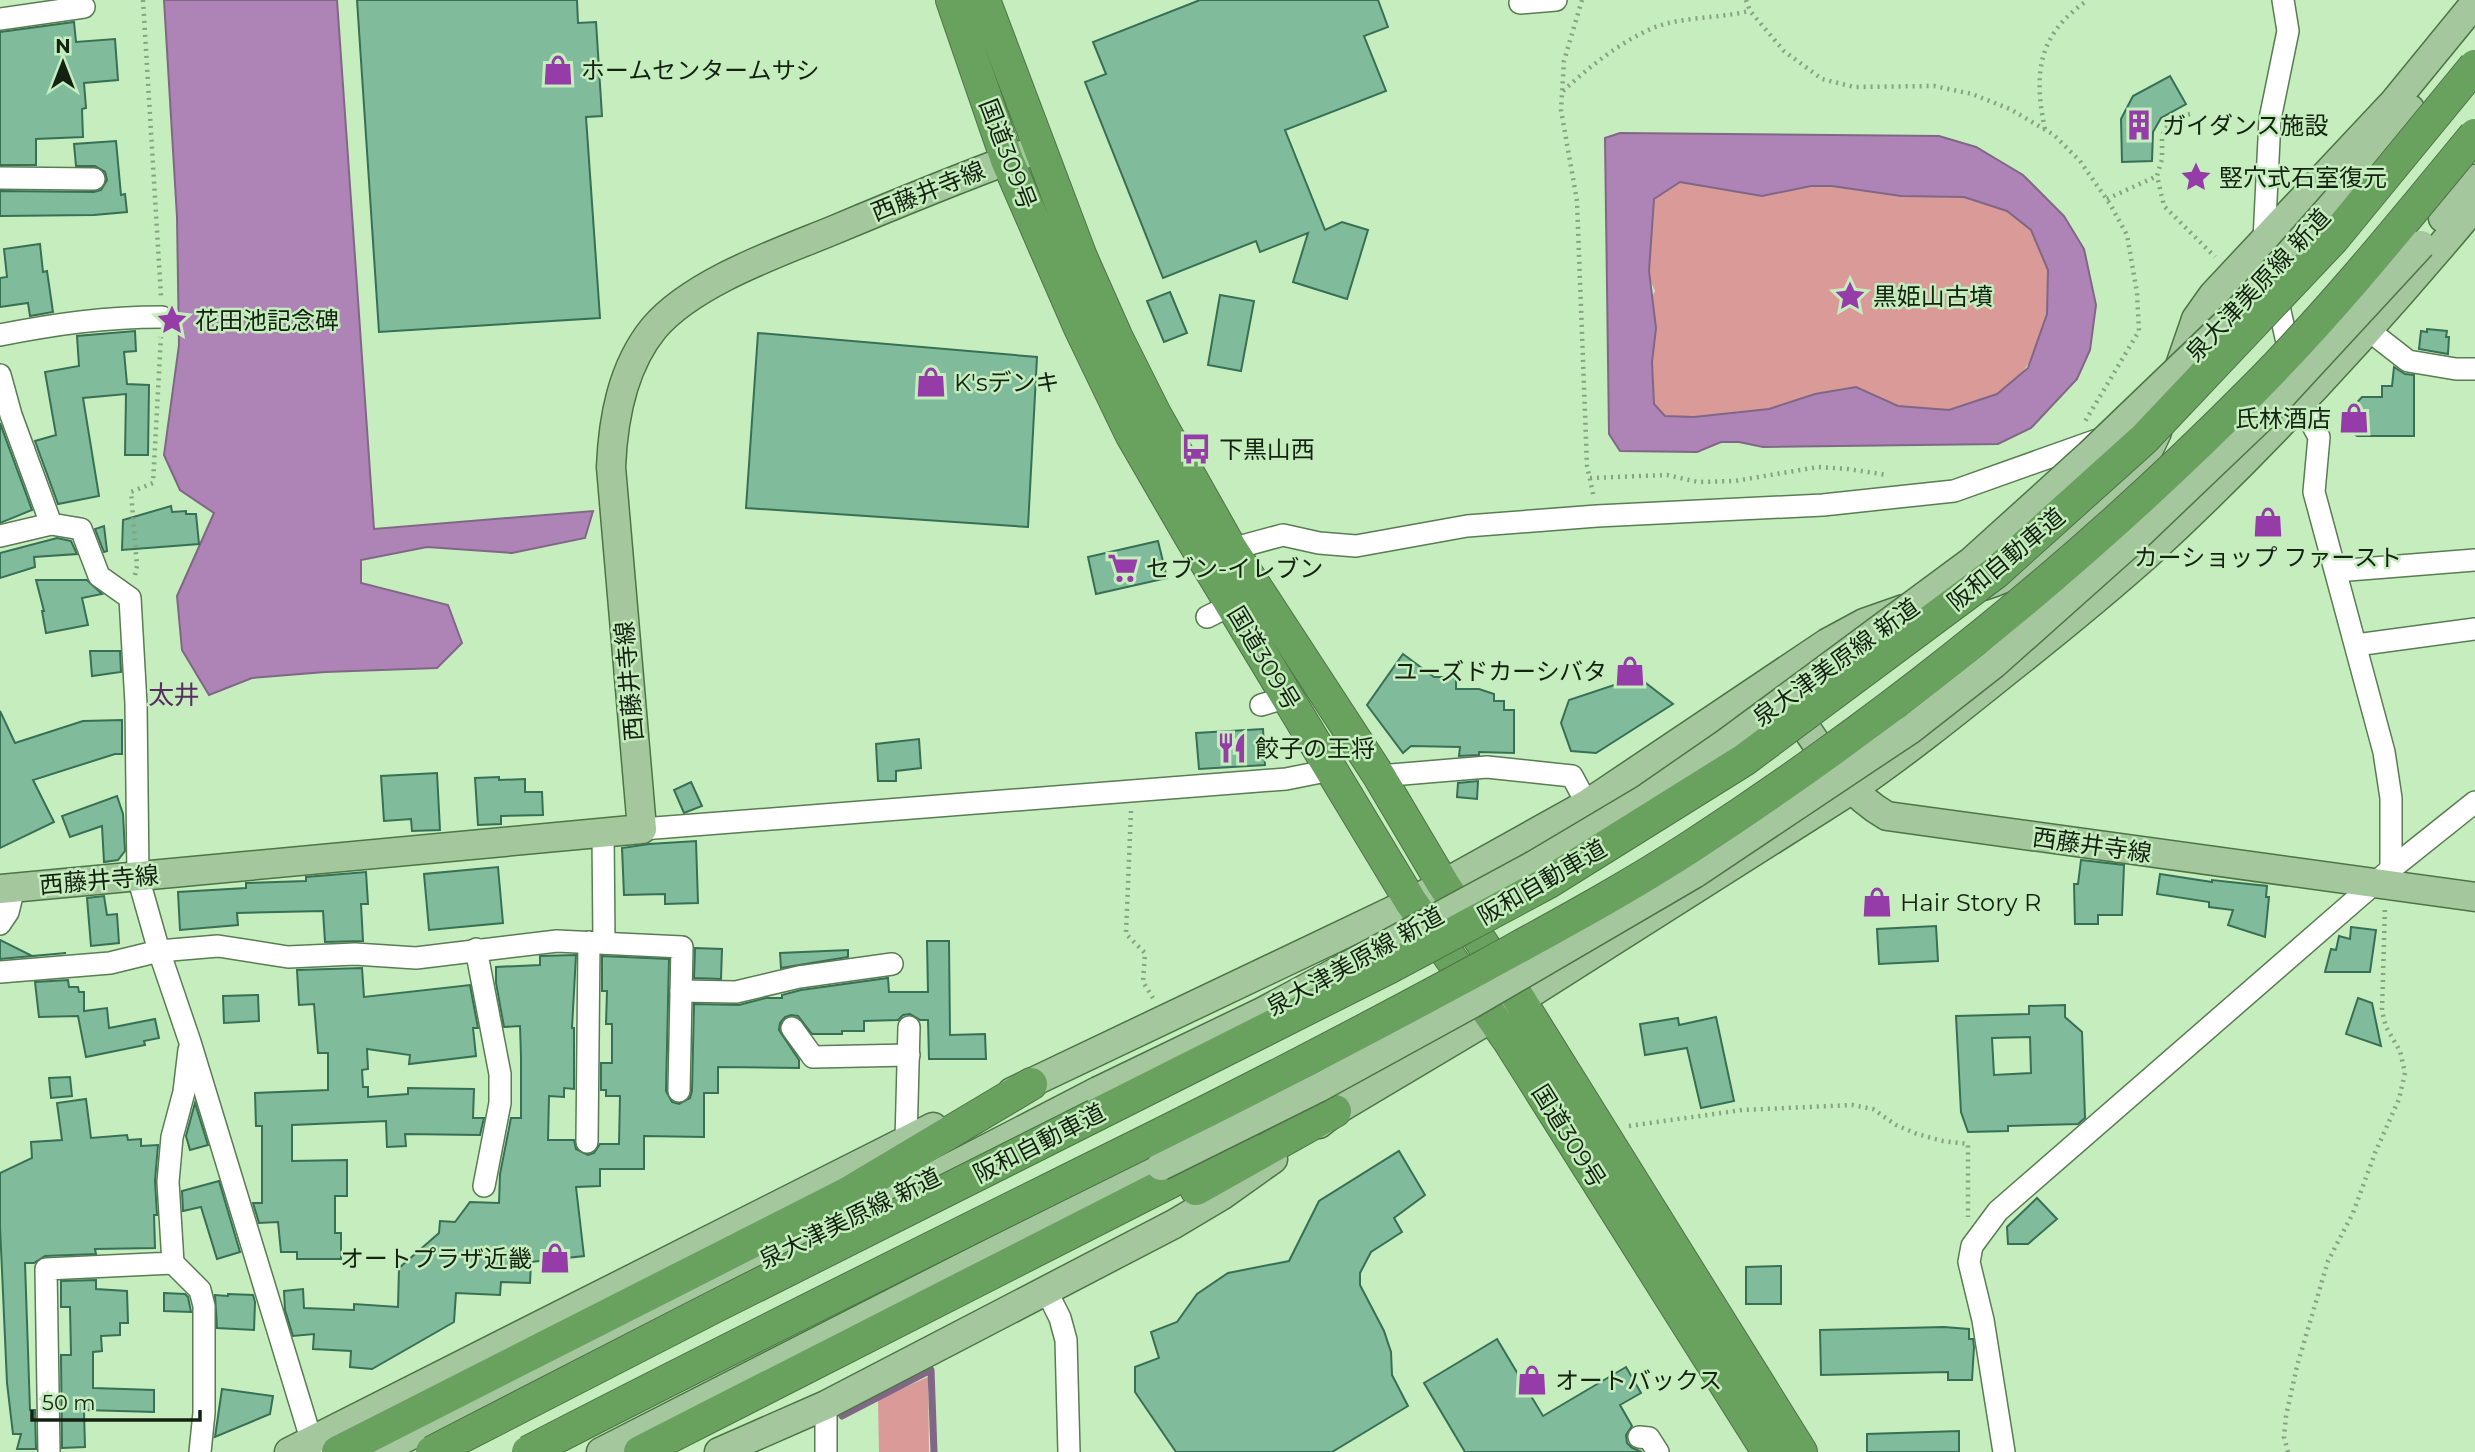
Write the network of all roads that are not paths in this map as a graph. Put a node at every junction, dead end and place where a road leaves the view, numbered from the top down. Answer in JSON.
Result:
{"nodes":[{"id":1,"x":952,"y":0,"type":"edge"},
{"id":2,"x":984,"y":0,"type":"edge"},
{"id":3,"x":1556,"y":0,"type":"edge"},
{"id":4,"x":2283,"y":0,"type":"edge"},
{"id":5,"x":1520,"y":3,"type":"dead end"},
{"id":6,"x":2475,"y":3,"type":"edge"},
{"id":7,"x":85,"y":7,"type":"dead end"},
{"id":8,"x":0,"y":19,"type":"edge"},
{"id":9,"x":2475,"y":26,"type":"edge"},
{"id":10,"x":2475,"y":66,"type":"edge"},
{"id":11,"x":2475,"y":135,"type":"edge"},
{"id":12,"x":1041,"y":148,"type":"junction"},
{"id":13,"x":1007,"y":160,"type":"junction"},
{"id":14,"x":0,"y":178,"type":"edge"},
{"id":15,"x":94,"y":178,"type":"dead end"},
{"id":16,"x":2475,"y":179,"type":"edge"},
{"id":17,"x":2475,"y":206,"type":"edge"},
{"id":18,"x":2264,"y":240,"type":"junction"},
{"id":19,"x":162,"y":317,"type":"dead end"},
{"id":20,"x":2367,"y":329,"type":"junction"},
{"id":21,"x":0,"y":335,"type":"edge"},
{"id":22,"x":2475,"y":369,"type":"edge"},
{"id":23,"x":0,"y":375,"type":"edge"},
{"id":24,"x":2300,"y":402,"type":"junction"},
{"id":25,"x":2164,"y":415,"type":"junction"},
{"id":26,"x":5,"y":416,"type":"edge"},
{"id":27,"x":51,"y":524,"type":"junction"},
{"id":28,"x":0,"y":536,"type":"edge"},
{"id":29,"x":1231,"y":548,"type":"junction"},
{"id":30,"x":2474,"y":566,"type":"edge"},
{"id":31,"x":2336,"y":571,"type":"junction"},
{"id":32,"x":2475,"y":629,"type":"edge"},
{"id":33,"x":2356,"y":645,"type":"junction"},
{"id":34,"x":1773,"y":681,"type":"junction"},
{"id":35,"x":1331,"y":770,"type":"junction"},
{"id":36,"x":1379,"y":776,"type":"junction"},
{"id":37,"x":1851,"y":790,"type":"junction"},
{"id":38,"x":2475,"y":802,"type":"edge"},
{"id":39,"x":1587,"y":804,"type":"junction"},
{"id":40,"x":642,"y":829,"type":"junction"},
{"id":41,"x":603,"y":832,"type":"junction"},
{"id":42,"x":138,"y":877,"type":"junction"},
{"id":43,"x":2384,"y":879,"type":"junction"},
{"id":44,"x":1443,"y":884,"type":"junction"},
{"id":45,"x":7,"y":888,"type":"edge"},
{"id":46,"x":2475,"y":897,"type":"edge"},
{"id":47,"x":1411,"y":902,"type":"junction"},
{"id":48,"x":0,"y":925,"type":"edge"},
{"id":49,"x":596,"y":942,"type":"junction"},
{"id":50,"x":476,"y":949,"type":"junction"},
{"id":51,"x":159,"y":951,"type":"junction"},
{"id":52,"x":892,"y":964,"type":"dead end"},
{"id":53,"x":0,"y":972,"type":"edge"},
{"id":54,"x":681,"y":991,"type":"junction"},
{"id":55,"x":1519,"y":999,"type":"junction"},
{"id":56,"x":1493,"y":1017,"type":"junction"},
{"id":57,"x":909,"y":1027,"type":"dead end"},
{"id":58,"x":792,"y":1028,"type":"dead end"},
{"id":59,"x":190,"y":1042,"type":"junction"},
{"id":60,"x":909,"y":1055,"type":"junction"},
{"id":61,"x":1031,"y":1084,"type":"junction"},
{"id":62,"x":679,"y":1091,"type":"dead end"},
{"id":63,"x":1328,"y":1099,"type":"junction"},
{"id":64,"x":906,"y":1141,"type":"junction"},
{"id":65,"x":587,"y":1143,"type":"dead end"},
{"id":66,"x":1165,"y":1174,"type":"junction"},
{"id":67,"x":484,"y":1186,"type":"dead end"},
{"id":68,"x":173,"y":1264,"type":"junction"},
{"id":69,"x":1046,"y":1290,"type":"junction"},
{"id":70,"x":826,"y":1405,"type":"junction"},
{"id":71,"x":1639,"y":1437,"type":"dead end"},
{"id":72,"x":313,"y":1449,"type":"edge"},
{"id":73,"x":722,"y":1451,"type":"edge"},
{"id":74,"x":49,"y":1452,"type":"edge"},
{"id":75,"x":200,"y":1452,"type":"edge"},
{"id":76,"x":377,"y":1452,"type":"edge"},
{"id":77,"x":432,"y":1452,"type":"edge"},
{"id":78,"x":528,"y":1452,"type":"edge"},
{"id":79,"x":601,"y":1452,"type":"edge"},
{"id":80,"x":640,"y":1452,"type":"edge"},
{"id":81,"x":665,"y":1452,"type":"edge"},
{"id":82,"x":825,"y":1452,"type":"edge"},
{"id":83,"x":1069,"y":1452,"type":"edge"},
{"id":84,"x":1658,"y":1452,"type":"edge"},
{"id":85,"x":1768,"y":1452,"type":"edge"},
{"id":86,"x":1801,"y":1452,"type":"edge"},
{"id":87,"x":2004,"y":1452,"type":"edge"}],
"edges":[{"from":1,"to":13,"type":"highway","name":"国道309号"},
{"from":2,"to":12,"type":"highway","name":"国道309号"},
{"from":3,"to":5,"type":"street"},
{"from":4,"to":18,"type":"street"},
{"from":6,"to":18,"type":"main road"},
{"from":7,"to":8,"type":"street"},
{"from":9,"to":76,"type":"main road","name":"泉大津美原線 新道","bridge":true},
{"from":10,"to":77,"type":"highway","name":"阪和自動車道","bridge":true},
{"from":11,"to":78,"type":"highway","name":"阪和自動車道","bridge":true},
{"from":12,"to":13,"type":"main road","name":"西藤井寺線"},
{"from":12,"to":29,"type":"highway","name":"国道309号"},
{"from":13,"to":35,"type":"highway","name":"国道309号"},
{"from":13,"to":40,"type":"main road","name":"西藤井寺線"},
{"from":14,"to":15,"type":"street"},
{"from":16,"to":63,"type":"main road","bridge":true},
{"from":17,"to":20,"type":"main road"},
{"from":18,"to":24,"type":"street"},
{"from":18,"to":25,"type":"main road"},
{"from":19,"to":21,"type":"street"},
{"from":20,"to":22,"type":"street"},
{"from":20,"to":24,"type":"main road"},
{"from":23,"to":26,"type":"street"},
{"from":24,"to":31,"type":"street"},
{"from":24,"to":37,"type":"main road"},
{"from":25,"to":29,"type":"street"},
{"from":25,"to":34,"type":"main road"},
{"from":26,"to":27,"type":"street"},
{"from":27,"to":28,"type":"street"},
{"from":27,"to":42,"type":"street"},
{"from":29,"to":36,"type":"highway","name":"国道309号"},
{"from":30,"to":31,"type":"street"},
{"from":31,"to":33,"type":"street"},
{"from":32,"to":33,"type":"street"},
{"from":33,"to":43,"type":"street"},
{"from":34,"to":37,"type":"main road","name":"西藤井寺線"},
{"from":34,"to":39,"type":"main road"},
{"from":35,"to":40,"type":"street"},
{"from":35,"to":47,"type":"highway","name":"国道309号"},
{"from":36,"to":39,"type":"street"},
{"from":36,"to":44,"type":"highway","name":"国道309号"},
{"from":37,"to":43,"type":"main road","name":"西藤井寺線"},
{"from":37,"to":55,"type":"main road"},
{"from":38,"to":43,"type":"street"},
{"from":39,"to":44,"type":"main road"},
{"from":40,"to":41,"type":"main road","name":"西藤井寺線"},
{"from":41,"to":42,"type":"main road","name":"西藤井寺線"},
{"from":41,"to":49,"type":"street"},
{"from":42,"to":45,"type":"main road","name":"西藤井寺線"},
{"from":42,"to":51,"type":"street"},
{"from":43,"to":46,"type":"main road","name":"西藤井寺線"},
{"from":43,"to":87,"type":"street"},
{"from":44,"to":47,"type":"main road"},
{"from":44,"to":55,"type":"highway","name":"国道309号"},
{"from":45,"to":48,"type":"street"},
{"from":47,"to":56,"type":"highway","name":"国道309号"},
{"from":47,"to":61,"type":"main road"},
{"from":49,"to":50,"type":"street"},
{"from":49,"to":54,"type":"street"},
{"from":49,"to":65,"type":"street"},
{"from":50,"to":51,"type":"street"},
{"from":50,"to":67,"type":"street"},
{"from":51,"to":53,"type":"street"},
{"from":51,"to":59,"type":"street"},
{"from":52,"to":54,"type":"street"},
{"from":54,"to":62,"type":"street"},
{"from":55,"to":56,"type":"main road"},
{"from":55,"to":86,"type":"highway","name":"国道309号"},
{"from":56,"to":63,"type":"main road"},
{"from":56,"to":85,"type":"highway","name":"国道309号"},
{"from":57,"to":60,"type":"street"},
{"from":58,"to":60,"type":"street"},
{"from":59,"to":68,"type":"street"},
{"from":59,"to":72,"type":"street"},
{"from":60,"to":64,"type":"street"},
{"from":61,"to":64,"type":"main road"},
{"from":61,"to":72,"type":"highway"},
{"from":63,"to":66,"type":"highway","bridge":true},
{"from":63,"to":69,"type":"main road"},
{"from":63,"to":81,"type":"highway"},
{"from":64,"to":72,"type":"main road"},
{"from":66,"to":79,"type":"main road"},
{"from":66,"to":80,"type":"highway"},
{"from":68,"to":74,"type":"street"},
{"from":68,"to":75,"type":"street"},
{"from":69,"to":70,"type":"main road"},
{"from":69,"to":83,"type":"street"},
{"from":70,"to":73,"type":"main road"},
{"from":70,"to":82,"type":"street"},
{"from":71,"to":84,"type":"street"}]}
